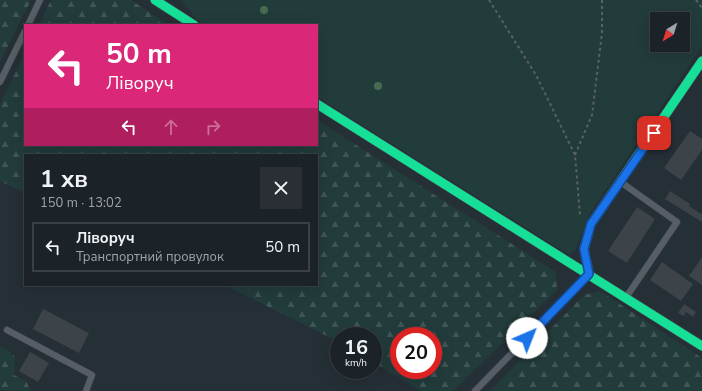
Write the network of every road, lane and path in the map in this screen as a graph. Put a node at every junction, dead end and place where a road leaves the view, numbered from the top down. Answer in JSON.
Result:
{"nodes":[{"id":1,"x":40,"y":0,"type":"edge"},
{"id":2,"x":155,"y":0,"type":"edge"},
{"id":3,"x":489,"y":0,"type":"edge"},
{"id":4,"x":602,"y":0,"type":"edge"},
{"id":5,"x":696,"y":0,"type":"edge"},
{"id":6,"x":702,"y":8,"type":"edge"},
{"id":7,"x":28,"y":24,"type":"edge"},
{"id":8,"x":192,"y":24,"type":"edge"},
{"id":9,"x":24,"y":33,"type":"edge"},
{"id":10,"x":702,"y":61,"type":"edge"},
{"id":11,"x":0,"y":82,"type":"edge"},
{"id":12,"x":318,"y":105,"type":"edge"},
{"id":13,"x":575,"y":155,"type":"junction"},
{"id":14,"x":620,"y":182,"type":"junction"},
{"id":15,"x":580,"y":217,"type":"dead end"},
{"id":16,"x":589,"y":274,"type":"junction"},
{"id":17,"x":626,"y":297,"type":"junction"},
{"id":18,"x":7,"y":330,"type":"dead end"},
{"id":19,"x":702,"y":346,"type":"edge"},
{"id":20,"x":86,"y":391,"type":"edge"},
{"id":21,"x":475,"y":391,"type":"edge"}],
"edges":[{"from":1,"to":7,"type":"lane"},
{"from":2,"to":8,"type":"street"},
{"from":3,"to":13,"type":"path"},
{"from":4,"to":13,"type":"path"},
{"from":5,"to":6,"type":"path"},
{"from":9,"to":11,"type":"lane"},
{"from":10,"to":14,"type":"street"},
{"from":12,"to":16,"type":"street"},
{"from":13,"to":15,"type":"path"},
{"from":14,"to":16,"type":"street"},
{"from":14,"to":17,"type":"lane"},
{"from":16,"to":17,"type":"street"},
{"from":16,"to":21,"type":"lane"},
{"from":17,"to":19,"type":"street"},
{"from":18,"to":20,"type":"lane"}]}
